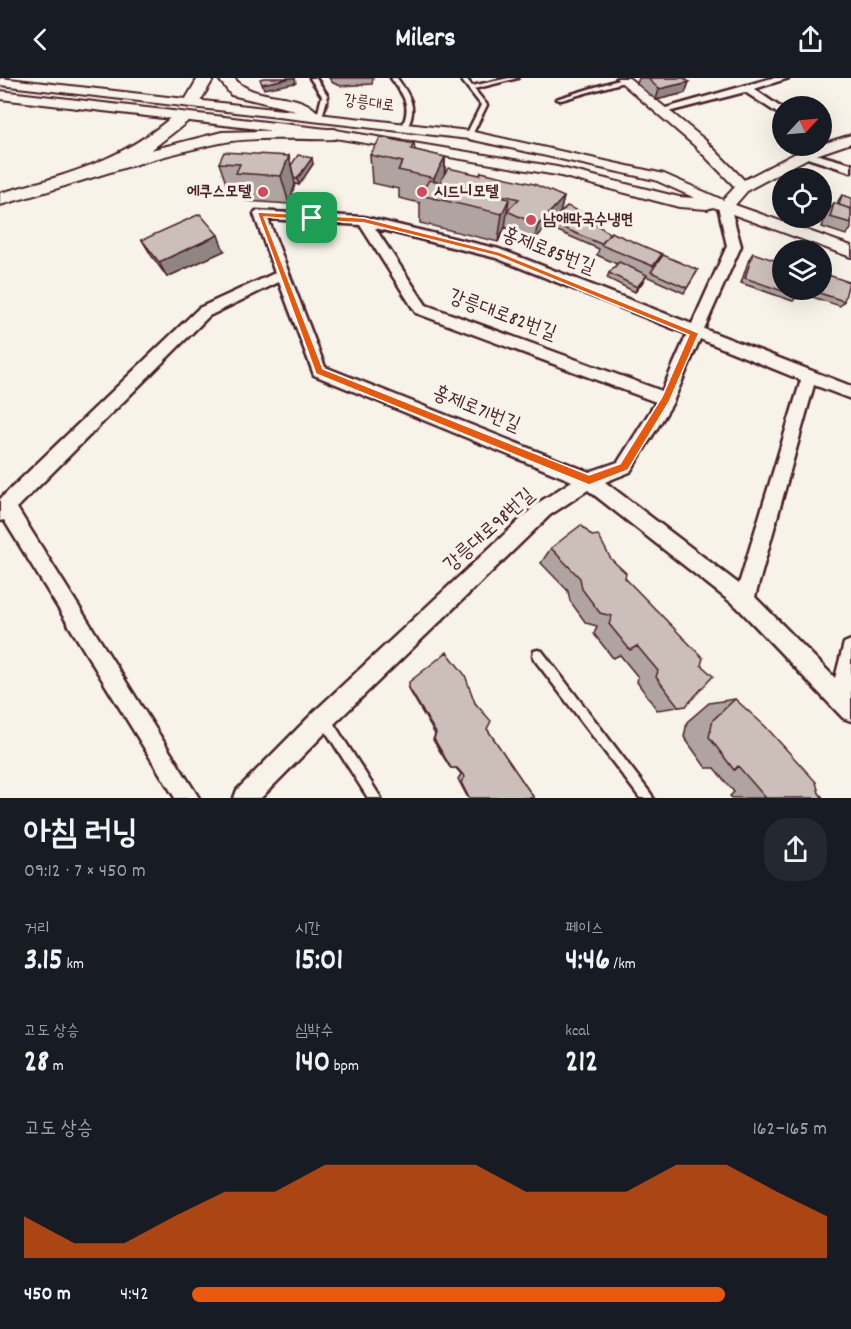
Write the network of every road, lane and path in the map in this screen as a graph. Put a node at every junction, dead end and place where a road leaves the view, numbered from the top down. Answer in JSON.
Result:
{"nodes":[{"id":1,"x":206,"y":78,"type":"edge"},
{"id":2,"x":226,"y":78,"type":"edge"},
{"id":3,"x":236,"y":78,"type":"edge"},
{"id":4,"x":313,"y":78,"type":"edge"},
{"id":5,"x":394,"y":78,"type":"edge"},
{"id":6,"x":463,"y":78,"type":"edge"},
{"id":7,"x":515,"y":78,"type":"edge"},
{"id":8,"x":784,"y":78,"type":"edge"},
{"id":9,"x":623,"y":79,"type":"edge"},
{"id":10,"x":0,"y":81,"type":"edge"},
{"id":11,"x":472,"y":88,"type":"junction"},
{"id":12,"x":746,"y":88,"type":"junction"},
{"id":13,"x":243,"y":94,"type":"junction"},
{"id":14,"x":0,"y":95,"type":"edge"},
{"id":15,"x":558,"y":99,"type":"dead end"},
{"id":16,"x":192,"y":102,"type":"junction"},
{"id":17,"x":772,"y":106,"type":"edge"},
{"id":18,"x":664,"y":110,"type":"junction"},
{"id":19,"x":316,"y":116,"type":"junction"},
{"id":20,"x":181,"y":118,"type":"junction"},
{"id":21,"x":405,"y":127,"type":"junction"},
{"id":22,"x":335,"y":134,"type":"junction"},
{"id":23,"x":469,"y":135,"type":"junction"},
{"id":24,"x":851,"y":139,"type":"edge"},
{"id":25,"x":207,"y":140,"type":"junction"},
{"id":26,"x":832,"y":143,"type":"edge"},
{"id":27,"x":802,"y":156,"type":"edge"},
{"id":28,"x":812,"y":156,"type":"edge"},
{"id":29,"x":117,"y":165,"type":"junction"},
{"id":30,"x":851,"y":168,"type":"edge"},
{"id":31,"x":742,"y":187,"type":"junction"},
{"id":32,"x":0,"y":200,"type":"edge"},
{"id":33,"x":0,"y":205,"type":"edge"},
{"id":34,"x":724,"y":206,"type":"junction"},
{"id":35,"x":260,"y":214,"type":"joint"},
{"id":36,"x":364,"y":221,"type":"junction"},
{"id":37,"x":851,"y":252,"type":"edge"},
{"id":38,"x":282,"y":275,"type":"junction"},
{"id":39,"x":694,"y":333,"type":"junction"},
{"id":40,"x":809,"y":377,"type":"junction"},
{"id":41,"x":851,"y":393,"type":"edge"},
{"id":42,"x":666,"y":399,"type":"junction"},
{"id":43,"x":589,"y":480,"type":"junction"},
{"id":44,"x":2,"y":509,"type":"edge"},
{"id":45,"x":744,"y":600,"type":"junction"},
{"id":46,"x":851,"y":650,"type":"edge"},
{"id":47,"x":538,"y":655,"type":"dead end"},
{"id":48,"x":846,"y":705,"type":"edge"},
{"id":49,"x":324,"y":718,"type":"junction"},
{"id":50,"x":188,"y":798,"type":"edge"},
{"id":51,"x":245,"y":798,"type":"edge"},
{"id":52,"x":375,"y":798,"type":"edge"},
{"id":53,"x":647,"y":798,"type":"edge"}],
"edges":[{"from":1,"to":16,"type":"main road"},
{"from":2,"to":13,"type":"main road"},
{"from":3,"to":13,"type":"street"},
{"from":4,"to":19,"type":"lane"},
{"from":5,"to":21,"type":"lane"},
{"from":6,"to":11,"type":"lane"},
{"from":7,"to":11,"type":"lane"},
{"from":8,"to":12,"type":"street"},
{"from":9,"to":15,"type":"lane"},
{"from":9,"to":18,"type":"street"},
{"from":10,"to":16,"type":"street","name":"강릉대로"},
{"from":11,"to":23,"type":"lane"},
{"from":12,"to":17,"type":"street"},
{"from":12,"to":18,"type":"street"},
{"from":13,"to":19,"type":"main road"},
{"from":14,"to":20,"type":"street","name":"강릉대로"},
{"from":16,"to":19,"type":"street","name":"강릉대로"},
{"from":16,"to":20,"type":"street"},
{"from":18,"to":31,"type":"street"},
{"from":19,"to":21,"type":"street","name":"강릉대로"},
{"from":20,"to":22,"type":"street","name":"강릉대로"},
{"from":20,"to":29,"type":"main road"},
{"from":21,"to":23,"type":"street","name":"강릉대로"},
{"from":22,"to":25,"type":"main road"},
{"from":22,"to":34,"type":"street","name":"강릉대로"},
{"from":23,"to":34,"type":"street","name":"강릉대로"},
{"from":24,"to":26,"type":"street"},
{"from":25,"to":29,"type":"main road"},
{"from":25,"to":33,"type":"street"},
{"from":27,"to":31,"type":"street"},
{"from":28,"to":30,"type":"street"},
{"from":29,"to":32,"type":"main road"},
{"from":31,"to":34,"type":"street"},
{"from":34,"to":37,"type":"street","name":"강릉대로"},
{"from":34,"to":39,"type":"street","name":"강릉대로98번길"},
{"from":35,"to":36,"type":"street","name":"홍제로85번길"},
{"from":35,"to":38,"type":"street","name":"홍제로71번길"},
{"from":36,"to":39,"type":"street","name":"홍제로85번길"},
{"from":36,"to":42,"type":"street","name":"강릉대로82번길"},
{"from":38,"to":43,"type":"street","name":"홍제로71번길"},
{"from":38,"to":44,"type":"street"},
{"from":39,"to":40,"type":"street","name":"홍제로85번길"},
{"from":39,"to":42,"type":"street","name":"강릉대로98번길"},
{"from":40,"to":41,"type":"street","name":"홍제로85번길"},
{"from":40,"to":45,"type":"street"},
{"from":42,"to":43,"type":"street","name":"강릉대로98번길"},
{"from":43,"to":45,"type":"street","name":"홍제로71번길"},
{"from":43,"to":49,"type":"street","name":"강릉대로98번길"},
{"from":44,"to":50,"type":"street"},
{"from":45,"to":48,"type":"street","name":"홍제로71번길"},
{"from":46,"to":48,"type":"street"},
{"from":47,"to":53,"type":"lane"},
{"from":49,"to":51,"type":"street","name":"강릉대로98번길"},
{"from":49,"to":52,"type":"lane"}]}
